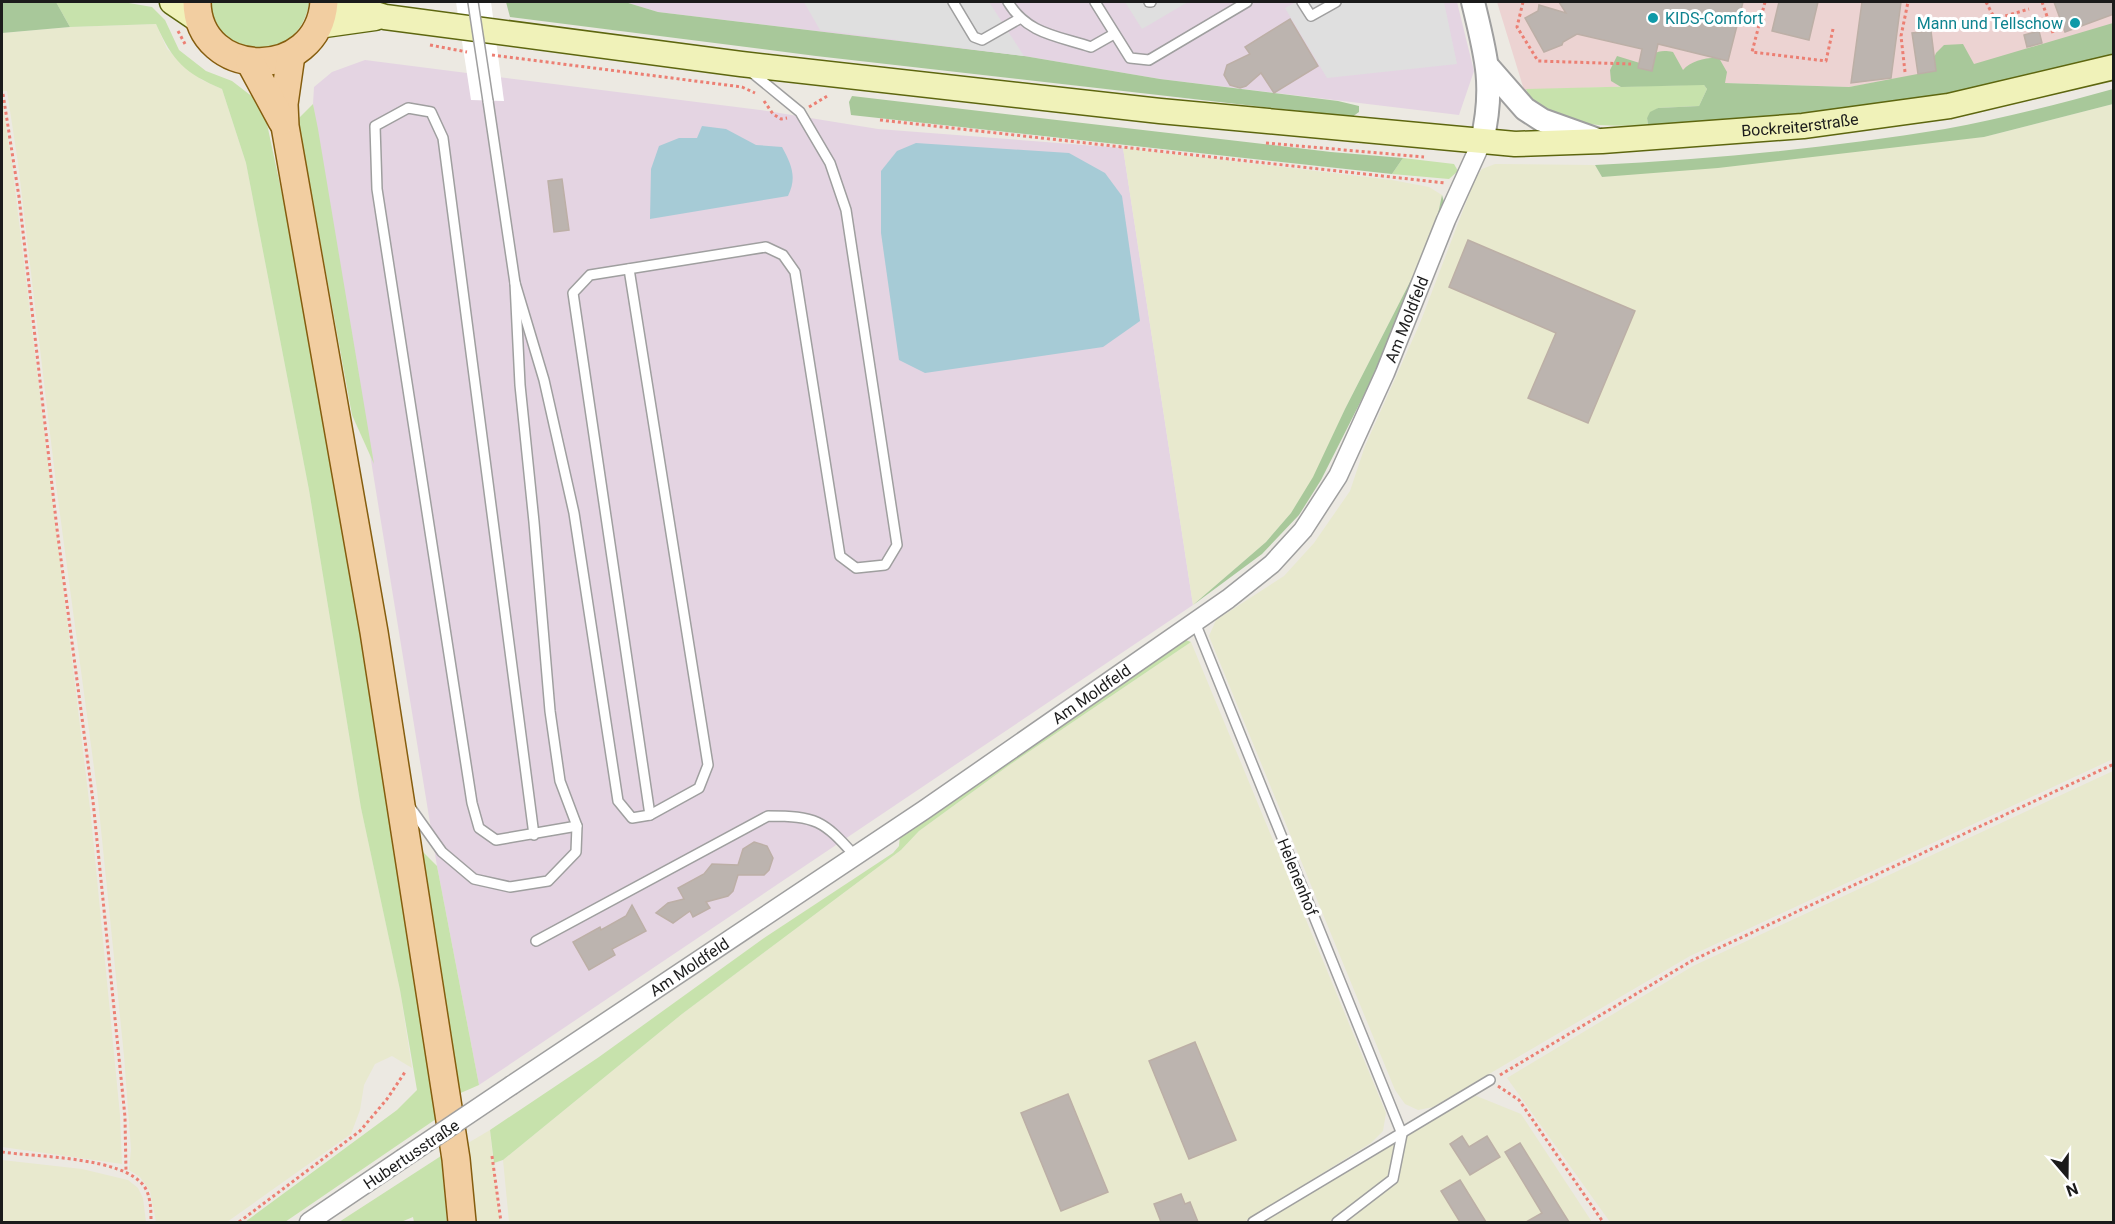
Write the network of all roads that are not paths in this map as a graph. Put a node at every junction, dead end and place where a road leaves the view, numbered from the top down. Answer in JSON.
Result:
{"nodes":[{"id":1,"x":172,"y":2,"type":"edge"},
{"id":2,"x":336,"y":2,"type":"edge"},
{"id":3,"x":474,"y":2,"type":"edge"},
{"id":4,"x":953,"y":2,"type":"edge"},
{"id":5,"x":1008,"y":2,"type":"edge"},
{"id":6,"x":1095,"y":2,"type":"edge"},
{"id":7,"x":1247,"y":2,"type":"edge"},
{"id":8,"x":1302,"y":2,"type":"edge"},
{"id":9,"x":1336,"y":2,"type":"edge"},
{"id":10,"x":1473,"y":2,"type":"edge"},
{"id":11,"x":199,"y":11,"type":"edge"},
{"id":12,"x":321,"y":14,"type":"edge"},
{"id":13,"x":385,"y":16,"type":"junction"},
{"id":14,"x":1019,"y":19,"type":"junction"},
{"id":15,"x":1114,"y":34,"type":"junction"},
{"id":16,"x":291,"y":55,"type":"junction"},
{"id":17,"x":250,"y":62,"type":"junction"},
{"id":18,"x":741,"y":64,"type":"junction"},
{"id":19,"x":2114,"y":67,"type":"edge"},
{"id":20,"x":1490,"y":69,"type":"junction"},
{"id":21,"x":285,"y":126,"type":"junction"},
{"id":22,"x":1482,"y":141,"type":"junction"},
{"id":23,"x":1602,"y":141,"type":"junction"},
{"id":24,"x":629,"y":269,"type":"junction"},
{"id":25,"x":515,"y":283,"type":"junction"},
{"id":26,"x":1194,"y":620,"type":"junction"},
{"id":27,"x":396,"y":777,"type":"junction"},
{"id":28,"x":650,"y":814,"type":"junction"},
{"id":29,"x":577,"y":826,"type":"junction"},
{"id":30,"x":534,"y":835,"type":"junction"},
{"id":31,"x":855,"y":856,"type":"junction"},
{"id":32,"x":536,"y":941,"type":"dead end"},
{"id":33,"x":1490,"y":1080,"type":"road end"},
{"id":34,"x":512,"y":1085,"type":"joint"},
{"id":35,"x":1402,"y":1134,"type":"junction"},
{"id":36,"x":309,"y":1222,"type":"edge"},
{"id":37,"x":462,"y":1222,"type":"edge"},
{"id":38,"x":1253,"y":1222,"type":"edge"},
{"id":39,"x":1337,"y":1222,"type":"edge"}],
"edges":[{"from":1,"to":11,"type":"main road"},
{"from":2,"to":13,"type":"main road"},
{"from":3,"to":25,"type":"lane","bridge":true},
{"from":4,"to":14,"type":"lane"},
{"from":5,"to":14,"type":"lane"},
{"from":6,"to":15,"type":"lane"},
{"from":7,"to":15,"type":"lane"},
{"from":8,"to":9,"type":"lane"},
{"from":10,"to":20,"type":"street"},
{"from":11,"to":17,"type":"main road"},
{"from":12,"to":13,"type":"main road"},
{"from":12,"to":16,"type":"main road"},
{"from":13,"to":18,"type":"main road","name":"Bockreiterstraße"},
{"from":14,"to":15,"type":"lane"},
{"from":16,"to":17,"type":"main road"},
{"from":16,"to":21,"type":"main road"},
{"from":17,"to":21,"type":"main road"},
{"from":18,"to":22,"type":"main road","name":"Bockreiterstraße"},
{"from":18,"to":24,"type":"lane"},
{"from":19,"to":23,"type":"main road","name":"Bockreiterstraße"},
{"from":20,"to":22,"type":"street"},
{"from":20,"to":23,"type":"street"},
{"from":21,"to":27,"type":"main road"},
{"from":22,"to":23,"type":"main road","name":"Bockreiterstraße"},
{"from":22,"to":26,"type":"street","name":"Am Moldfeld"},
{"from":24,"to":28,"type":"lane"},
{"from":24,"to":28,"type":"lane"},
{"from":25,"to":28,"type":"lane"},
{"from":25,"to":29,"type":"lane"},
{"from":26,"to":31,"type":"street","name":"Am Moldfeld"},
{"from":26,"to":35,"type":"lane","name":"Helenenhof"},
{"from":27,"to":29,"type":"lane"},
{"from":27,"to":37,"type":"main road"},
{"from":29,"to":30,"type":"lane"},
{"from":30,"to":30,"type":"lane"},
{"from":31,"to":32,"type":"lane"},
{"from":31,"to":34,"type":"street","name":"Am Moldfeld"},
{"from":33,"to":35,"type":"lane"},
{"from":34,"to":36,"type":"street","name":"Hubertusstraße","bridge":true},
{"from":35,"to":38,"type":"lane"},
{"from":35,"to":39,"type":"lane"}]}
